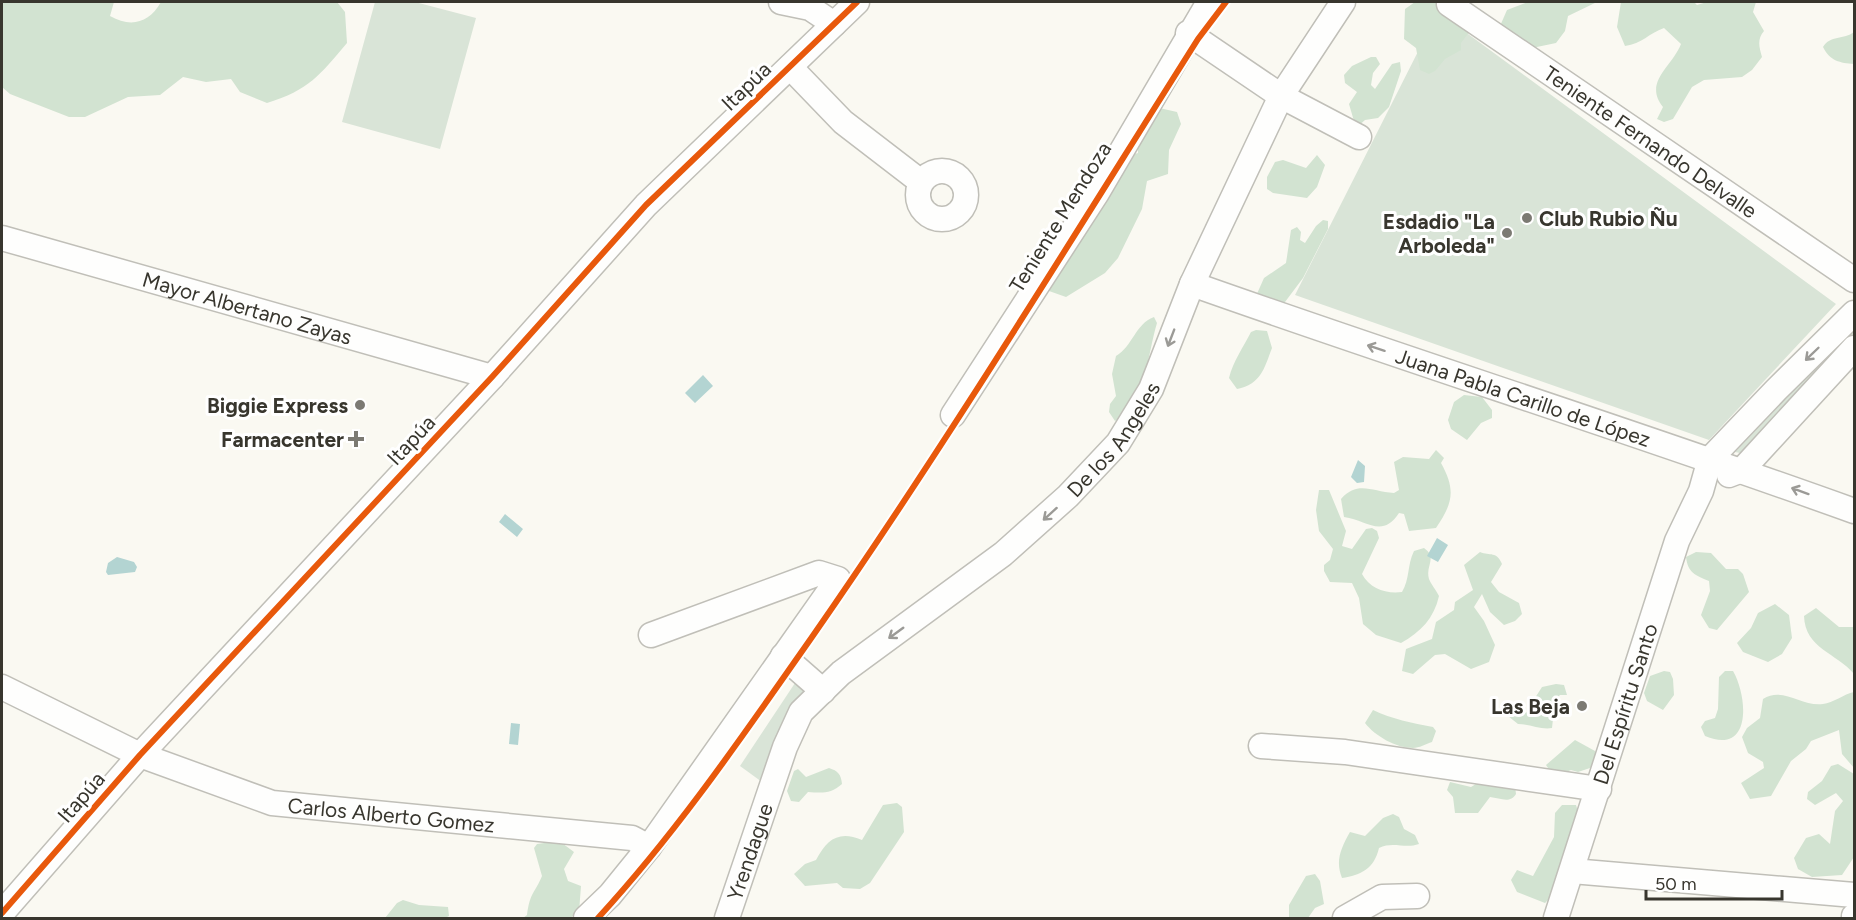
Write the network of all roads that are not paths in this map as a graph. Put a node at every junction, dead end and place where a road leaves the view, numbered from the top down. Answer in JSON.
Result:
{"nodes":[{"id":1,"x":781,"y":2,"type":"edge"},
{"id":2,"x":857,"y":2,"type":"edge"},
{"id":3,"x":1209,"y":2,"type":"edge"},
{"id":4,"x":1343,"y":2,"type":"edge"},
{"id":5,"x":1449,"y":4,"type":"dead end"},
{"id":6,"x":834,"y":24,"type":"junction"},
{"id":7,"x":1188,"y":33,"type":"junction"},
{"id":8,"x":790,"y":67,"type":"junction"},
{"id":9,"x":1281,"y":96,"type":"junction"},
{"id":10,"x":1359,"y":137,"type":"dead end"},
{"id":11,"x":921,"y":182,"type":"dead end"},
{"id":12,"x":2,"y":238,"type":"edge"},
{"id":13,"x":1854,"y":280,"type":"edge"},
{"id":14,"x":1192,"y":284,"type":"junction"},
{"id":15,"x":1854,"y":314,"type":"edge"},
{"id":16,"x":1854,"y":348,"type":"edge"},
{"id":17,"x":492,"y":377,"type":"junction"},
{"id":18,"x":953,"y":415,"type":"dead end"},
{"id":19,"x":1710,"y":459,"type":"junction"},
{"id":20,"x":1742,"y":470,"type":"junction"},
{"id":21,"x":1701,"y":490,"type":"junction"},
{"id":22,"x":1854,"y":511,"type":"edge"},
{"id":23,"x":651,"y":635,"type":"dead end"},
{"id":24,"x":783,"y":656,"type":"junction"},
{"id":25,"x":2,"y":687,"type":"edge"},
{"id":26,"x":823,"y":691,"type":"junction"},
{"id":27,"x":1261,"y":746,"type":"dead end"},
{"id":28,"x":140,"y":755,"type":"junction"},
{"id":29,"x":774,"y":786,"type":"joint"},
{"id":30,"x":1599,"y":789,"type":"junction"},
{"id":31,"x":649,"y":847,"type":"junction"},
{"id":32,"x":1572,"y":871,"type":"junction"},
{"id":33,"x":1854,"y":895,"type":"edge"},
{"id":34,"x":1417,"y":896,"type":"dead end"},
{"id":35,"x":2,"y":913,"type":"edge"},
{"id":36,"x":586,"y":918,"type":"edge"},
{"id":37,"x":727,"y":918,"type":"edge"},
{"id":38,"x":1344,"y":918,"type":"edge"},
{"id":39,"x":1556,"y":918,"type":"edge"}],
"edges":[{"from":1,"to":6,"type":"street"},
{"from":2,"to":6,"type":"street","name":"Itapúa"},
{"from":3,"to":7,"type":"street","name":"Teniente Mendoza"},
{"from":4,"to":9,"type":"street","name":"De los Angeles"},
{"from":5,"to":13,"type":"street","name":"Teniente Fernando Delvalle"},
{"from":6,"to":8,"type":"street","name":"Itapúa"},
{"from":7,"to":9,"type":"street"},
{"from":7,"to":18,"type":"street","name":"Teniente Mendoza"},
{"from":8,"to":11,"type":"street"},
{"from":8,"to":17,"type":"street","name":"Itapúa"},
{"from":9,"to":10,"type":"street"},
{"from":9,"to":14,"type":"street","name":"De los Angeles"},
{"from":12,"to":17,"type":"street","name":"Mayor Albertano Zayas"},
{"from":19,"to":14,"type":"street","name":"Juana Pabla Carillo de López","one_way":true},
{"from":14,"to":26,"type":"street","name":"De los Angeles","one_way":true},
{"from":15,"to":19,"type":"street","name":"Del Espíritu Santo","one_way":true},
{"from":16,"to":20,"type":"street"},
{"from":17,"to":28,"type":"street","name":"Itapúa"},
{"from":19,"to":20,"type":"street","name":"Juana Pabla Carillo de López"},
{"from":19,"to":21,"type":"street","name":"Del Espíritu Santo"},
{"from":20,"to":21,"type":"street"},
{"from":22,"to":20,"type":"street","name":"Juana Pabla Carillo de López","one_way":true},
{"from":21,"to":30,"type":"street","name":"Del Espíritu Santo"},
{"from":23,"to":24,"type":"street"},
{"from":24,"to":26,"type":"street"},
{"from":24,"to":31,"type":"street"},
{"from":25,"to":28,"type":"street","name":"Carlos Alberto Gomez"},
{"from":26,"to":29,"type":"street","name":"De los Angeles"},
{"from":27,"to":30,"type":"street"},
{"from":28,"to":31,"type":"street","name":"Carlos Alberto Gomez"},
{"from":28,"to":35,"type":"street","name":"Itapúa"},
{"from":29,"to":37,"type":"street","name":"Yrendague"},
{"from":30,"to":32,"type":"street","name":"Del Espíritu Santo"},
{"from":31,"to":36,"type":"street"},
{"from":32,"to":33,"type":"street"},
{"from":32,"to":39,"type":"street","name":"Del Espíritu Santo"},
{"from":34,"to":38,"type":"street"}]}
